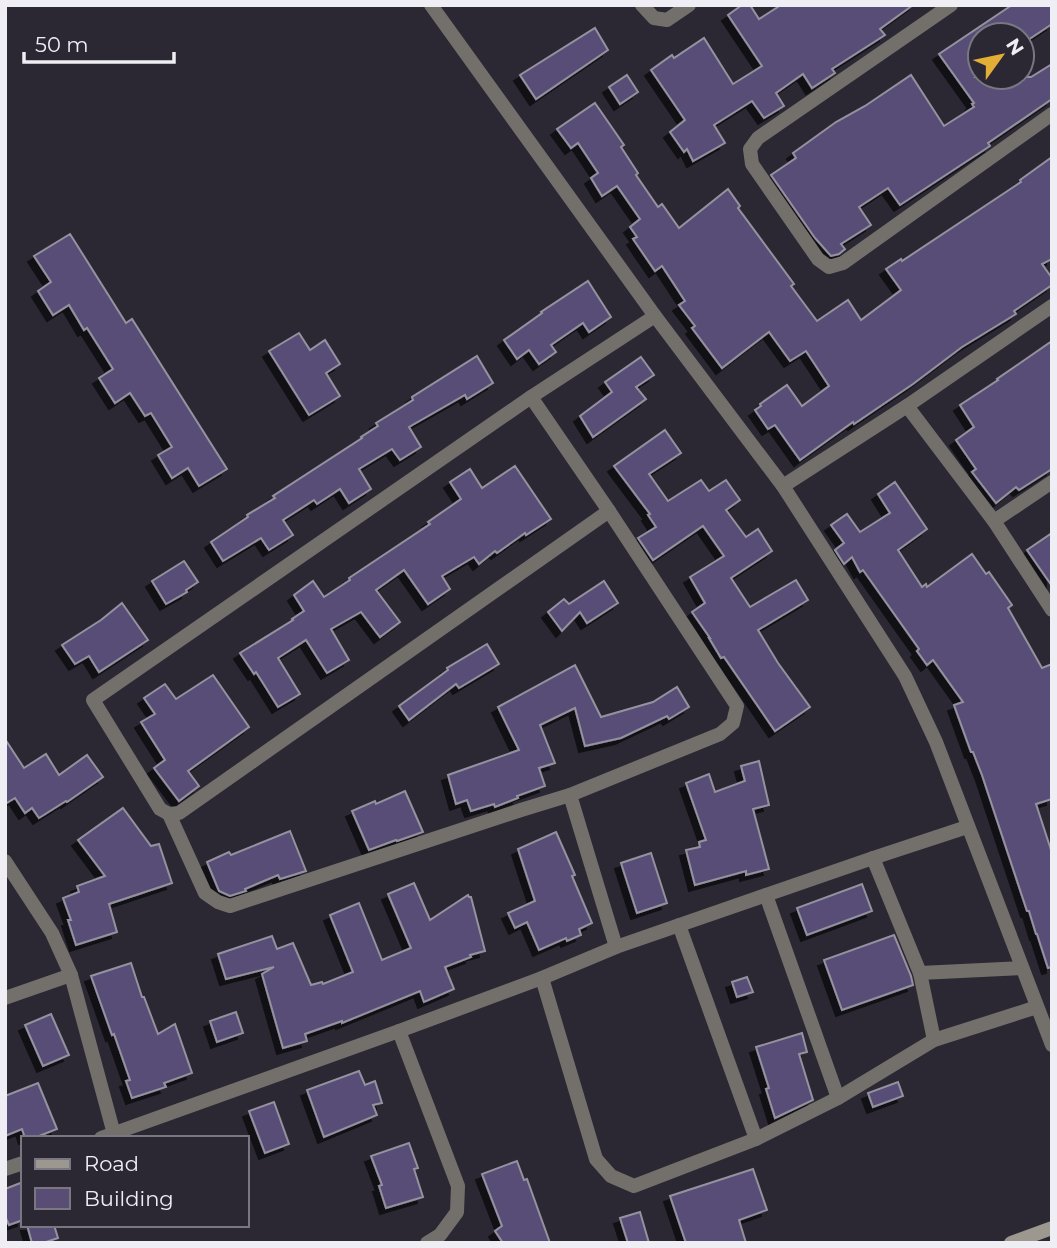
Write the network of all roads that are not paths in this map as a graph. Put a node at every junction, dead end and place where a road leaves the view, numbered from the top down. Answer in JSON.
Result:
{"nodes":[{"id":1,"x":642,"y":5,"type":"edge"},
{"id":2,"x":689,"y":5,"type":"edge"},
{"id":3,"x":951,"y":5,"type":"edge"},
{"id":4,"x":433,"y":6,"type":"edge"},
{"id":5,"x":1052,"y":114,"type":"edge"},
{"id":6,"x":1052,"y":306,"type":"edge"},
{"id":7,"x":655,"y":316,"type":"junction"},
{"id":8,"x":531,"y":397,"type":"junction"},
{"id":9,"x":907,"y":406,"type":"junction"},
{"id":10,"x":1052,"y":482,"type":"edge"},
{"id":11,"x":783,"y":486,"type":"junction"},
{"id":12,"x":608,"y":511,"type":"junction"},
{"id":13,"x":994,"y":521,"type":"junction"},
{"id":14,"x":1052,"y":610,"type":"edge"},
{"id":15,"x":570,"y":796,"type":"junction"},
{"id":16,"x":169,"y":814,"type":"junction"},
{"id":17,"x":967,"y":827,"type":"junction"},
{"id":18,"x":873,"y":858,"type":"junction"},
{"id":19,"x":5,"y":861,"type":"edge"},
{"id":20,"x":766,"y":895,"type":"junction"},
{"id":21,"x":679,"y":925,"type":"junction"},
{"id":22,"x":616,"y":947,"type":"junction"},
{"id":23,"x":1022,"y":968,"type":"junction"},
{"id":24,"x":920,"y":973,"type":"junction"},
{"id":25,"x":71,"y":975,"type":"junction"},
{"id":26,"x":542,"y":978,"type":"junction"},
{"id":27,"x":5,"y":998,"type":"edge"},
{"id":28,"x":1037,"y":1007,"type":"junction"},
{"id":29,"x":399,"y":1031,"type":"junction"},
{"id":30,"x":934,"y":1040,"type":"junction"},
{"id":31,"x":1052,"y":1045,"type":"edge"},
{"id":32,"x":838,"y":1098,"type":"junction"},
{"id":33,"x":107,"y":1136,"type":"edge"},
{"id":34,"x":756,"y":1139,"type":"junction"},
{"id":35,"x":1052,"y":1228,"type":"edge"},
{"id":36,"x":427,"y":1243,"type":"edge"},
{"id":37,"x":1011,"y":1243,"type":"edge"}],
"edges":[{"from":1,"to":2,"type":"street"},
{"from":3,"to":5,"type":"street"},
{"from":4,"to":7,"type":"street"},
{"from":6,"to":9,"type":"street"},
{"from":7,"to":8,"type":"street"},
{"from":7,"to":11,"type":"street"},
{"from":8,"to":12,"type":"street"},
{"from":8,"to":16,"type":"street"},
{"from":9,"to":11,"type":"street"},
{"from":9,"to":13,"type":"street"},
{"from":10,"to":13,"type":"street"},
{"from":11,"to":17,"type":"street"},
{"from":12,"to":15,"type":"street"},
{"from":12,"to":16,"type":"street"},
{"from":13,"to":14,"type":"street"},
{"from":15,"to":16,"type":"street"},
{"from":15,"to":22,"type":"street"},
{"from":17,"to":18,"type":"street"},
{"from":17,"to":23,"type":"street"},
{"from":18,"to":20,"type":"street"},
{"from":18,"to":24,"type":"street"},
{"from":19,"to":25,"type":"street"},
{"from":20,"to":21,"type":"street"},
{"from":20,"to":32,"type":"street"},
{"from":21,"to":22,"type":"street"},
{"from":21,"to":34,"type":"street"},
{"from":22,"to":26,"type":"street"},
{"from":23,"to":24,"type":"street"},
{"from":23,"to":28,"type":"street"},
{"from":24,"to":30,"type":"street"},
{"from":25,"to":27,"type":"street"},
{"from":25,"to":33,"type":"street"},
{"from":26,"to":29,"type":"street"},
{"from":26,"to":34,"type":"street"},
{"from":28,"to":30,"type":"street"},
{"from":28,"to":31,"type":"street"},
{"from":29,"to":33,"type":"street"},
{"from":29,"to":36,"type":"street"},
{"from":30,"to":32,"type":"street"},
{"from":32,"to":34,"type":"street"},
{"from":35,"to":37,"type":"street"}]}
